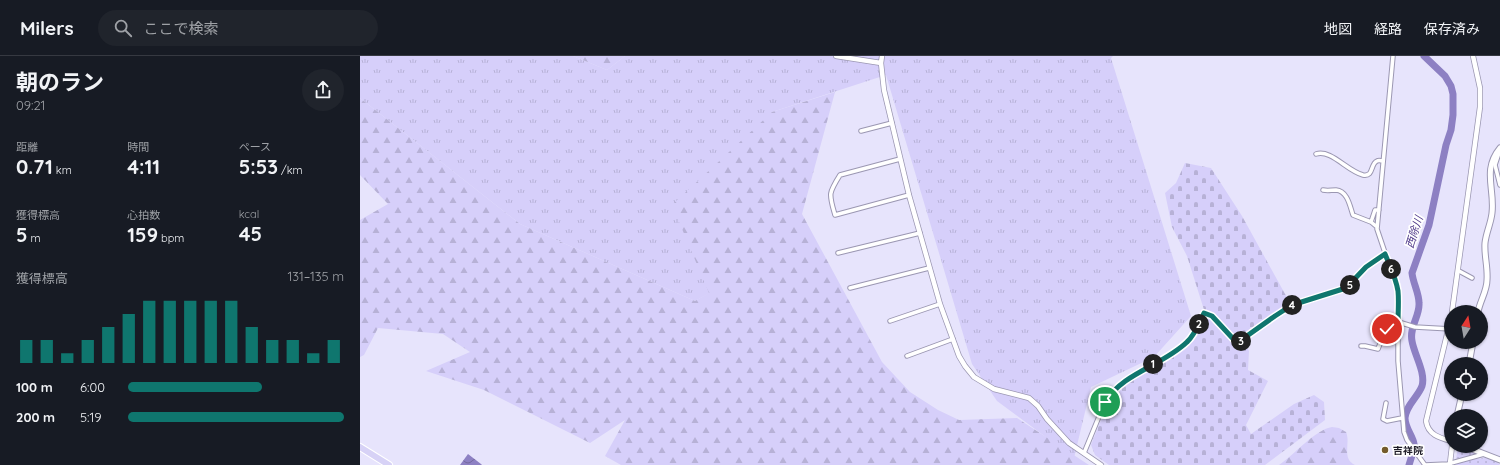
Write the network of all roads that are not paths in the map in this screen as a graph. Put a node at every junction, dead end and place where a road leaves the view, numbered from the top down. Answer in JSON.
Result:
{"nodes":[{"id":1,"x":836,"y":56,"type":"edge"},
{"id":2,"x":882,"y":56,"type":"edge"},
{"id":3,"x":1393,"y":56,"type":"edge"},
{"id":4,"x":1473,"y":56,"type":"edge"},
{"id":5,"x":881,"y":63,"type":"junction"},
{"id":6,"x":892,"y":123,"type":"junction"},
{"id":7,"x":861,"y":131,"type":"dead end"},
{"id":8,"x":1499,"y":150,"type":"edge"},
{"id":9,"x":1316,"y":154,"type":"dead end"},
{"id":10,"x":900,"y":159,"type":"junction"},
{"id":11,"x":1383,"y":161,"type":"junction"},
{"id":12,"x":1500,"y":185,"type":"edge"},
{"id":13,"x":1323,"y":190,"type":"dead end"},
{"id":14,"x":909,"y":195,"type":"junction"},
{"id":15,"x":1379,"y":210,"type":"junction"},
{"id":16,"x":1371,"y":222,"type":"junction"},
{"id":17,"x":1378,"y":229,"type":"junction"},
{"id":18,"x":920,"y":233,"type":"junction"},
{"id":19,"x":838,"y":253,"type":"dead end"},
{"id":20,"x":1385,"y":254,"type":"junction"},
{"id":21,"x":929,"y":268,"type":"junction"},
{"id":22,"x":1459,"y":271,"type":"junction"},
{"id":23,"x":1472,"y":278,"type":"dead end"},
{"id":24,"x":850,"y":288,"type":"dead end"},
{"id":25,"x":940,"y":304,"type":"junction"},
{"id":26,"x":1453,"y":305,"type":"edge"},
{"id":27,"x":1480,"y":305,"type":"edge"},
{"id":28,"x":890,"y":321,"type":"dead end"},
{"id":29,"x":1398,"y":323,"type":"junction"},
{"id":30,"x":1444,"y":329,"type":"edge"},
{"id":31,"x":953,"y":340,"type":"junction"},
{"id":32,"x":1361,"y":346,"type":"dead end"},
{"id":33,"x":1445,"y":349,"type":"edge"},
{"id":34,"x":907,"y":356,"type":"dead end"},
{"id":35,"x":1386,"y":403,"type":"dead end"},
{"id":36,"x":1402,"y":418,"type":"junction"},
{"id":37,"x":1444,"y":439,"type":"edge"},
{"id":38,"x":360,"y":448,"type":"edge"},
{"id":39,"x":1084,"y":453,"type":"junction"},
{"id":40,"x":1451,"y":453,"type":"edge"},
{"id":41,"x":1485,"y":454,"type":"joint"},
{"id":42,"x":1500,"y":460,"type":"edge"},
{"id":43,"x":1450,"y":463,"type":"junction"},
{"id":44,"x":389,"y":465,"type":"edge"},
{"id":45,"x":1101,"y":465,"type":"edge"},
{"id":46,"x":1425,"y":465,"type":"edge"}],
"edges":[{"from":1,"to":5,"type":"street"},
{"from":2,"to":5,"type":"street"},
{"from":3,"to":11,"type":"street"},
{"from":4,"to":22,"type":"street"},
{"from":5,"to":6,"type":"street"},
{"from":6,"to":7,"type":"street"},
{"from":6,"to":10,"type":"street"},
{"from":8,"to":12,"type":"street"},
{"from":8,"to":27,"type":"main road"},
{"from":9,"to":11,"type":"street"},
{"from":10,"to":14,"type":"street"},
{"from":10,"to":14,"type":"street"},
{"from":11,"to":15,"type":"street"},
{"from":13,"to":16,"type":"street"},
{"from":14,"to":18,"type":"street"},
{"from":15,"to":16,"type":"street"},
{"from":15,"to":17,"type":"street"},
{"from":16,"to":17,"type":"street"},
{"from":17,"to":20,"type":"street"},
{"from":18,"to":19,"type":"street"},
{"from":18,"to":21,"type":"street"},
{"from":20,"to":29,"type":"street"},
{"from":20,"to":39,"type":"street"},
{"from":21,"to":24,"type":"street"},
{"from":21,"to":25,"type":"street"},
{"from":22,"to":23,"type":"street"},
{"from":22,"to":26,"type":"street"},
{"from":25,"to":28,"type":"street"},
{"from":25,"to":31,"type":"street"},
{"from":29,"to":30,"type":"street"},
{"from":29,"to":32,"type":"street"},
{"from":29,"to":36,"type":"street"},
{"from":31,"to":34,"type":"street"},
{"from":31,"to":39,"type":"street"},
{"from":33,"to":37,"type":"street"},
{"from":35,"to":36,"type":"street"},
{"from":36,"to":46,"type":"street"},
{"from":38,"to":44,"type":"highway"},
{"from":39,"to":45,"type":"street"},
{"from":40,"to":43,"type":"street"},
{"from":41,"to":42,"type":"main road"},
{"from":41,"to":43,"type":"street"},
{"from":43,"to":46,"type":"street"}]}
